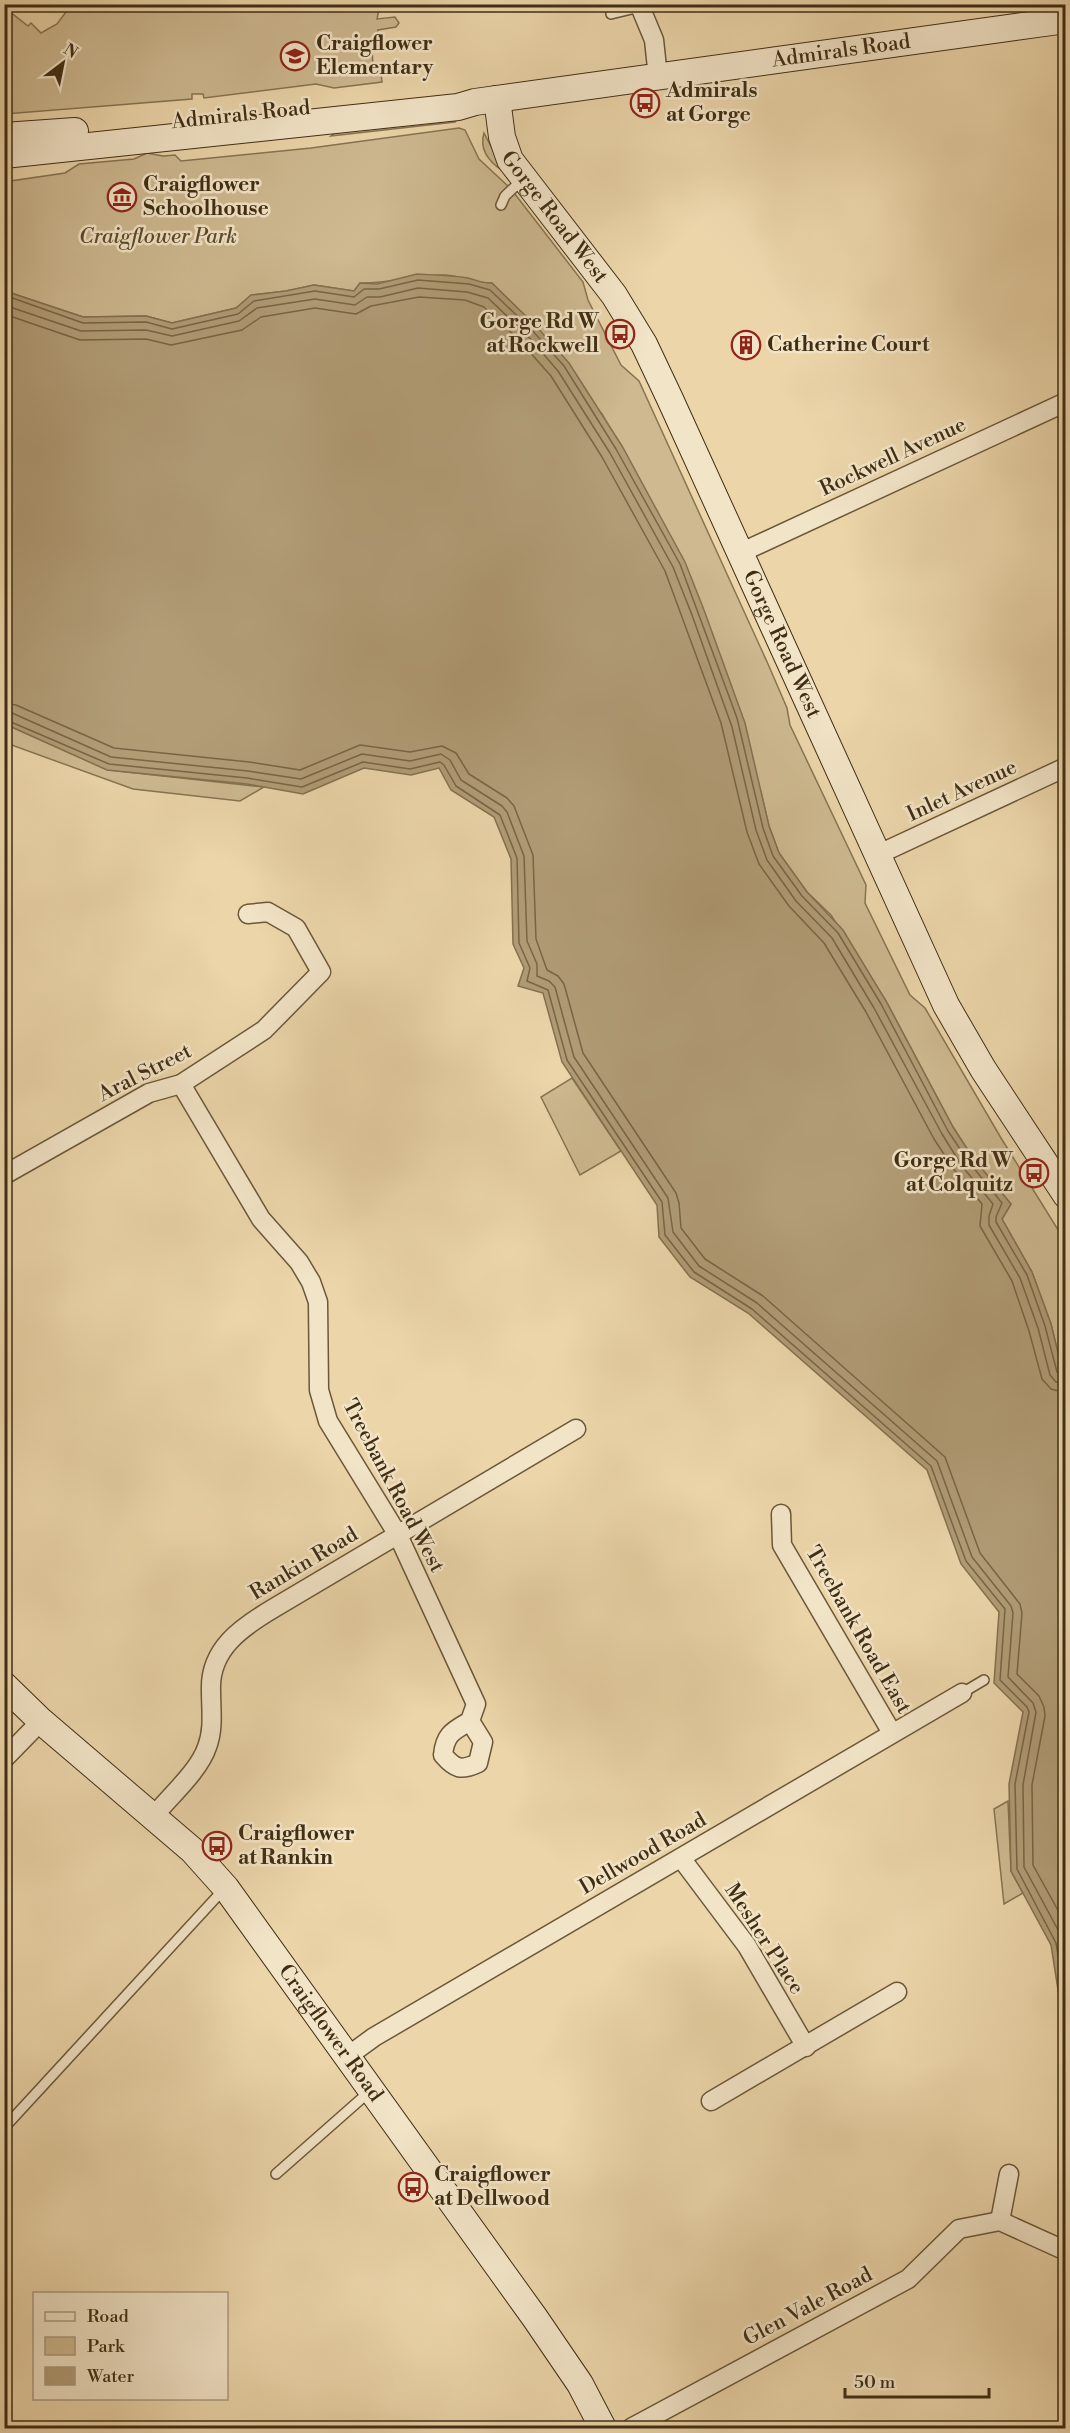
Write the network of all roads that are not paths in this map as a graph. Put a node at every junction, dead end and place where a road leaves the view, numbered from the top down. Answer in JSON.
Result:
{"nodes":[{"id":1,"x":639,"y":6,"type":"edge"},
{"id":2,"x":611,"y":14,"type":"dead end"},
{"id":3,"x":1065,"y":20,"type":"edge"},
{"id":4,"x":658,"y":77,"type":"junction"},
{"id":5,"x":486,"y":100,"type":"junction"},
{"id":6,"x":4,"y":136,"type":"edge"},
{"id":7,"x":4,"y":155,"type":"edge"},
{"id":8,"x":523,"y":179,"type":"junction"},
{"id":9,"x":501,"y":205,"type":"dead end"},
{"id":10,"x":1065,"y":402,"type":"edge"},
{"id":11,"x":740,"y":553,"type":"junction"},
{"id":12,"x":1065,"y":767,"type":"edge"},
{"id":13,"x":877,"y":855,"type":"junction"},
{"id":14,"x":248,"y":914,"type":"dead end"},
{"id":15,"x":182,"y":1084,"type":"junction"},
{"id":16,"x":4,"y":1175,"type":"edge"},
{"id":17,"x":1064,"y":1187,"type":"edge"},
{"id":18,"x":576,"y":1429,"type":"dead end"},
{"id":19,"x":781,"y":1514,"type":"dead end"},
{"id":20,"x":398,"y":1535,"type":"junction"},
{"id":21,"x":984,"y":1680,"type":"dead end"},
{"id":22,"x":4,"y":1685,"type":"edge"},
{"id":23,"x":962,"y":1693,"type":"joint"},
{"id":24,"x":41,"y":1721,"type":"junction"},
{"id":25,"x":470,"y":1721,"type":"dead end"},
{"id":26,"x":892,"y":1733,"type":"junction"},
{"id":27,"x":4,"y":1759,"type":"edge"},
{"id":28,"x":154,"y":1816,"type":"junction"},
{"id":29,"x":681,"y":1858,"type":"junction"},
{"id":30,"x":225,"y":1888,"type":"junction"},
{"id":31,"x":897,"y":1992,"type":"dead end"},
{"id":32,"x":806,"y":2047,"type":"junction"},
{"id":33,"x":348,"y":2056,"type":"junction"},
{"id":34,"x":372,"y":2089,"type":"junction"},
{"id":35,"x":711,"y":2101,"type":"dead end"},
{"id":36,"x":4,"y":2128,"type":"edge"},
{"id":37,"x":276,"y":2174,"type":"dead end"},
{"id":38,"x":1009,"y":2174,"type":"dead end"},
{"id":39,"x":1000,"y":2221,"type":"junction"},
{"id":40,"x":1065,"y":2251,"type":"edge"},
{"id":41,"x":603,"y":2428,"type":"edge"},
{"id":42,"x":631,"y":2428,"type":"edge"}],
"edges":[{"from":1,"to":2,"type":"lane"},
{"from":1,"to":4,"type":"street"},
{"from":3,"to":4,"type":"main road","name":"Admirals Road"},
{"from":4,"to":5,"type":"main road","name":"Admirals Road"},
{"from":5,"to":6,"type":"main road","name":"Admirals Road"},
{"from":5,"to":7,"type":"main road","name":"Admirals Road"},
{"from":5,"to":8,"type":"main road","name":"Gorge Road West"},
{"from":8,"to":9,"type":"lane"},
{"from":8,"to":11,"type":"main road","name":"Gorge Road West"},
{"from":10,"to":11,"type":"street","name":"Rockwell Avenue"},
{"from":11,"to":13,"type":"main road","name":"Gorge Road West"},
{"from":12,"to":13,"type":"street","name":"Inlet Avenue"},
{"from":13,"to":17,"type":"main road","name":"Gorge Road West"},
{"from":14,"to":15,"type":"street","name":"Aral Street"},
{"from":15,"to":16,"type":"street","name":"Aral Street"},
{"from":15,"to":20,"type":"street","name":"Treebank Road West"},
{"from":18,"to":20,"type":"street","name":"Rankin Road"},
{"from":19,"to":26,"type":"street","name":"Treebank Road East"},
{"from":20,"to":25,"type":"street","name":"Treebank Road West"},
{"from":20,"to":28,"type":"street","name":"Rankin Road"},
{"from":21,"to":23,"type":"lane"},
{"from":22,"to":24,"type":"main road","name":"Craigflower Road"},
{"from":23,"to":26,"type":"street","name":"Dellwood Road"},
{"from":24,"to":27,"type":"street"},
{"from":24,"to":28,"type":"main road","name":"Craigflower Road"},
{"from":26,"to":29,"type":"street","name":"Dellwood Road"},
{"from":28,"to":30,"type":"main road","name":"Craigflower Road"},
{"from":29,"to":32,"type":"street","name":"Mesher Place"},
{"from":29,"to":33,"type":"street","name":"Dellwood Road"},
{"from":30,"to":33,"type":"main road","name":"Craigflower Road"},
{"from":30,"to":36,"type":"lane"},
{"from":31,"to":32,"type":"street"},
{"from":32,"to":35,"type":"street"},
{"from":33,"to":34,"type":"main road","name":"Craigflower Road"},
{"from":34,"to":37,"type":"lane"},
{"from":34,"to":41,"type":"main road","name":"Craigflower Road"},
{"from":38,"to":39,"type":"street"},
{"from":39,"to":40,"type":"street"},
{"from":39,"to":42,"type":"street","name":"Glen Vale Road"}]}
